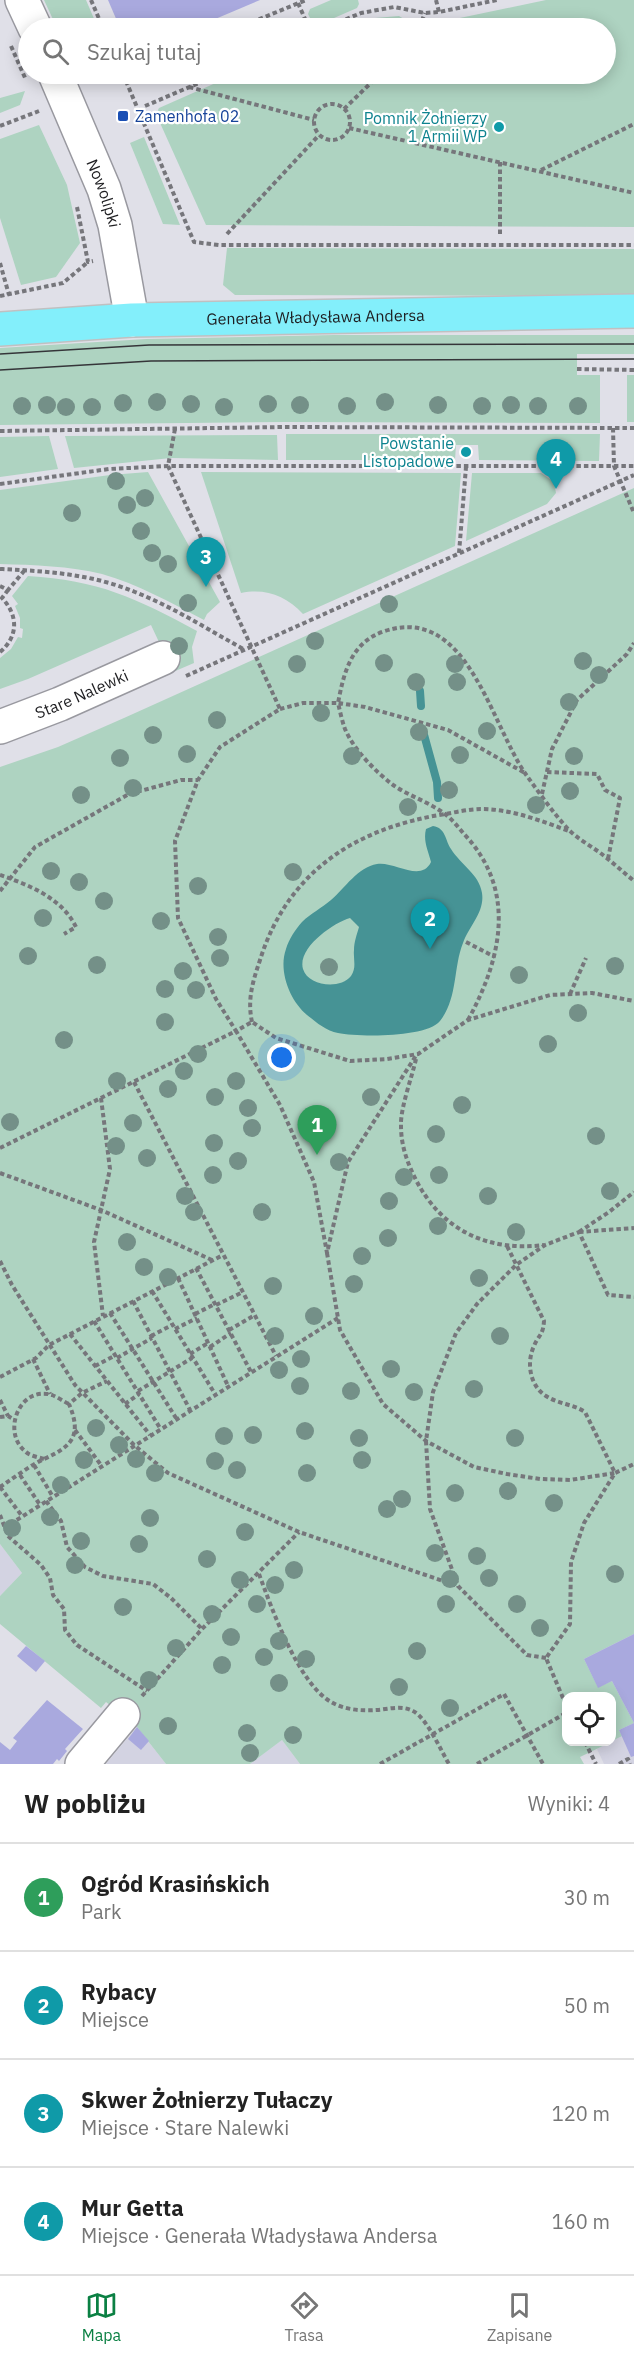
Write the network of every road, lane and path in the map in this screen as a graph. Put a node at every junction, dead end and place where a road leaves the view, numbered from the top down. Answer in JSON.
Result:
{"nodes":[{"id":1,"x":22,"y":0,"type":"edge"},
{"id":2,"x":91,"y":0,"type":"edge"},
{"id":3,"x":306,"y":0,"type":"edge"},
{"id":4,"x":393,"y":0,"type":"edge"},
{"id":5,"x":436,"y":0,"type":"edge"},
{"id":6,"x":497,"y":0,"type":"edge"},
{"id":7,"x":298,"y":3,"type":"junction"},
{"id":8,"x":394,"y":7,"type":"junction"},
{"id":9,"x":439,"y":12,"type":"junction"},
{"id":10,"x":425,"y":13,"type":"junction"},
{"id":11,"x":30,"y":18,"type":"edge"},
{"id":12,"x":99,"y":18,"type":"edge"},
{"id":13,"x":262,"y":18,"type":"edge"},
{"id":14,"x":305,"y":18,"type":"edge"},
{"id":15,"x":350,"y":18,"type":"edge"},
{"id":16,"x":423,"y":18,"type":"edge"},
{"id":17,"x":59,"y":84,"type":"edge"},
{"id":18,"x":127,"y":84,"type":"edge"},
{"id":19,"x":196,"y":84,"type":"edge"},
{"id":20,"x":369,"y":84,"type":"edge"},
{"id":21,"x":189,"y":87,"type":"junction"},
{"id":22,"x":145,"y":106,"type":"dead end"},
{"id":23,"x":344,"y":108,"type":"junction"},
{"id":24,"x":39,"y":111,"type":"dead end"},
{"id":25,"x":314,"y":120,"type":"junction"},
{"id":26,"x":634,"y":124,"type":"edge"},
{"id":27,"x":0,"y":126,"type":"edge"},
{"id":28,"x":349,"y":128,"type":"junction"},
{"id":29,"x":319,"y":135,"type":"junction"},
{"id":30,"x":500,"y":162,"type":"junction"},
{"id":31,"x":539,"y":171,"type":"junction"},
{"id":32,"x":634,"y":193,"type":"edge"},
{"id":33,"x":227,"y":234,"type":"dead end"},
{"id":34,"x":500,"y":235,"type":"dead end"},
{"id":35,"x":634,"y":245,"type":"edge"},
{"id":36,"x":88,"y":262,"type":"dead end"},
{"id":37,"x":0,"y":263,"type":"edge"},
{"id":38,"x":9,"y":295,"type":"junction"},
{"id":39,"x":0,"y":296,"type":"edge"},
{"id":40,"x":634,"y":311,"type":"edge"},
{"id":41,"x":132,"y":320,"type":"junction"},
{"id":42,"x":0,"y":329,"type":"edge"},
{"id":43,"x":577,"y":369,"type":"dead end"},
{"id":44,"x":634,"y":370,"type":"edge"},
{"id":45,"x":613,"y":428,"type":"junction"},
{"id":46,"x":634,"y":428,"type":"edge"},
{"id":47,"x":175,"y":429,"type":"junction"},
{"id":48,"x":0,"y":431,"type":"edge"},
{"id":49,"x":168,"y":466,"type":"junction"},
{"id":50,"x":466,"y":466,"type":"junction"},
{"id":51,"x":614,"y":466,"type":"junction"},
{"id":52,"x":634,"y":466,"type":"edge"},
{"id":53,"x":634,"y":475,"type":"edge"},
{"id":54,"x":620,"y":481,"type":"junction"},
{"id":55,"x":0,"y":484,"type":"edge"},
{"id":56,"x":634,"y":513,"type":"edge"},
{"id":57,"x":459,"y":553,"type":"junction"},
{"id":58,"x":0,"y":569,"type":"edge"},
{"id":59,"x":24,"y":570,"type":"junction"},
{"id":60,"x":0,"y":586,"type":"edge"},
{"id":61,"x":8,"y":590,"type":"junction"},
{"id":62,"x":634,"y":643,"type":"edge"},
{"id":63,"x":252,"y":646,"type":"junction"},
{"id":64,"x":245,"y":650,"type":"junction"},
{"id":65,"x":0,"y":652,"type":"edge"},
{"id":66,"x":174,"y":668,"type":"joint"},
{"id":67,"x":338,"y":703,"type":"junction"},
{"id":68,"x":280,"y":709,"type":"junction"},
{"id":69,"x":0,"y":727,"type":"edge"},
{"id":70,"x":547,"y":772,"type":"junction"},
{"id":71,"x":525,"y":773,"type":"junction"},
{"id":72,"x":198,"y":780,"type":"junction"},
{"id":73,"x":542,"y":795,"type":"junction"},
{"id":74,"x":445,"y":814,"type":"junction"},
{"id":75,"x":570,"y":831,"type":"junction"},
{"id":76,"x":608,"y":859,"type":"junction"},
{"id":77,"x":0,"y":875,"type":"edge"},
{"id":78,"x":10,"y":878,"type":"junction"},
{"id":79,"x":634,"y":880,"type":"edge"},
{"id":80,"x":0,"y":891,"type":"edge"},
{"id":81,"x":64,"y":934,"type":"dead end"},
{"id":82,"x":466,"y":942,"type":"dead end"},
{"id":83,"x":495,"y":957,"type":"junction"},
{"id":84,"x":586,"y":958,"type":"dead end"},
{"id":85,"x":570,"y":994,"type":"junction"},
{"id":86,"x":634,"y":1001,"type":"edge"},
{"id":87,"x":468,"y":1020,"type":"junction"},
{"id":88,"x":252,"y":1022,"type":"junction"},
{"id":89,"x":236,"y":1031,"type":"junction"},
{"id":90,"x":418,"y":1054,"type":"junction"},
{"id":91,"x":134,"y":1082,"type":"junction"},
{"id":92,"x":101,"y":1098,"type":"junction"},
{"id":93,"x":0,"y":1148,"type":"edge"},
{"id":94,"x":0,"y":1173,"type":"edge"},
{"id":95,"x":634,"y":1192,"type":"edge"},
{"id":96,"x":101,"y":1210,"type":"junction"},
{"id":97,"x":634,"y":1228,"type":"edge"},
{"id":98,"x":579,"y":1232,"type":"junction"},
{"id":99,"x":545,"y":1245,"type":"junction"},
{"id":100,"x":507,"y":1246,"type":"junction"},
{"id":101,"x":327,"y":1253,"type":"junction"},
{"id":102,"x":224,"y":1255,"type":"junction"},
{"id":103,"x":213,"y":1260,"type":"junction"},
{"id":104,"x":0,"y":1261,"type":"edge"},
{"id":105,"x":516,"y":1265,"type":"junction"},
{"id":106,"x":196,"y":1268,"type":"junction"},
{"id":107,"x":178,"y":1278,"type":"junction"},
{"id":108,"x":152,"y":1292,"type":"junction"},
{"id":109,"x":243,"y":1292,"type":"junction"},
{"id":110,"x":634,"y":1297,"type":"edge"},
{"id":111,"x":133,"y":1301,"type":"junction"},
{"id":112,"x":215,"y":1304,"type":"junction"},
{"id":113,"x":110,"y":1313,"type":"junction"},
{"id":114,"x":255,"y":1315,"type":"junction"},
{"id":115,"x":196,"y":1316,"type":"junction"},
{"id":116,"x":103,"y":1317,"type":"junction"},
{"id":117,"x":338,"y":1318,"type":"junction"},
{"id":118,"x":94,"y":1321,"type":"junction"},
{"id":119,"x":174,"y":1327,"type":"junction"},
{"id":120,"x":230,"y":1331,"type":"junction"},
{"id":121,"x":70,"y":1334,"type":"junction"},
{"id":122,"x":152,"y":1337,"type":"junction"},
{"id":123,"x":49,"y":1344,"type":"junction"},
{"id":124,"x":209,"y":1345,"type":"junction"},
{"id":125,"x":133,"y":1349,"type":"junction"},
{"id":126,"x":191,"y":1356,"type":"junction"},
{"id":127,"x":276,"y":1356,"type":"junction"},
{"id":128,"x":116,"y":1357,"type":"junction"},
{"id":129,"x":33,"y":1359,"type":"junction"},
{"id":130,"x":95,"y":1366,"type":"junction"},
{"id":131,"x":251,"y":1372,"type":"junction"},
{"id":132,"x":170,"y":1373,"type":"junction"},
{"id":133,"x":0,"y":1377,"type":"edge"},
{"id":134,"x":107,"y":1381,"type":"junction"},
{"id":135,"x":153,"y":1382,"type":"junction"},
{"id":136,"x":228,"y":1386,"type":"junction"},
{"id":137,"x":82,"y":1393,"type":"junction"},
{"id":138,"x":139,"y":1393,"type":"junction"},
{"id":139,"x":50,"y":1394,"type":"junction"},
{"id":140,"x":215,"y":1394,"type":"junction"},
{"id":141,"x":0,"y":1400,"type":"edge"},
{"id":142,"x":69,"y":1404,"type":"junction"},
{"id":143,"x":125,"y":1404,"type":"junction"},
{"id":144,"x":190,"y":1410,"type":"junction"},
{"id":145,"x":8,"y":1416,"type":"junction"},
{"id":146,"x":0,"y":1417,"type":"edge"},
{"id":147,"x":176,"y":1418,"type":"junction"},
{"id":148,"x":14,"y":1419,"type":"junction"},
{"id":149,"x":160,"y":1428,"type":"junction"},
{"id":150,"x":74,"y":1429,"type":"junction"},
{"id":151,"x":150,"y":1435,"type":"junction"},
{"id":152,"x":426,"y":1441,"type":"junction"},
{"id":153,"x":134,"y":1445,"type":"junction"},
{"id":154,"x":44,"y":1459,"type":"junction"},
{"id":155,"x":634,"y":1464,"type":"edge"},
{"id":156,"x":34,"y":1465,"type":"junction"},
{"id":157,"x":101,"y":1465,"type":"junction"},
{"id":158,"x":615,"y":1473,"type":"junction"},
{"id":159,"x":20,"y":1475,"type":"junction"},
{"id":160,"x":0,"y":1487,"type":"edge"},
{"id":161,"x":53,"y":1497,"type":"junction"},
{"id":162,"x":46,"y":1501,"type":"junction"},
{"id":163,"x":40,"y":1505,"type":"junction"},
{"id":164,"x":0,"y":1515,"type":"edge"},
{"id":165,"x":22,"y":1516,"type":"junction"},
{"id":166,"x":4,"y":1528,"type":"junction"},
{"id":167,"x":299,"y":1532,"type":"junction"},
{"id":168,"x":258,"y":1574,"type":"junction"},
{"id":169,"x":458,"y":1586,"type":"junction"},
{"id":170,"x":202,"y":1629,"type":"junction"},
{"id":171,"x":546,"y":1658,"type":"junction"},
{"id":172,"x":147,"y":1691,"type":"junction"},
{"id":173,"x":562,"y":1694,"type":"edge"},
{"id":174,"x":123,"y":1715,"type":"joint"},
{"id":175,"x":562,"y":1716,"type":"edge"},
{"id":176,"x":431,"y":1734,"type":"junction"},
{"id":177,"x":526,"y":1735,"type":"junction"},
{"id":178,"x":587,"y":1746,"type":"edge"},
{"id":179,"x":82,"y":1764,"type":"edge"},
{"id":180,"x":380,"y":1764,"type":"edge"},
{"id":181,"x":449,"y":1764,"type":"edge"},
{"id":182,"x":477,"y":1764,"type":"edge"},
{"id":183,"x":543,"y":1764,"type":"edge"},
{"id":184,"x":597,"y":1764,"type":"edge"},
{"id":185,"x":619,"y":1764,"type":"edge"},
{"id":186,"x":630,"y":1764,"type":"edge"}],
"edges":[{"from":1,"to":11,"type":"street"},
{"from":2,"to":12,"type":"path"},
{"from":3,"to":7,"type":"path"},
{"from":4,"to":8,"type":"path"},
{"from":5,"to":9,"type":"path"},
{"from":6,"to":9,"type":"path"},
{"from":7,"to":13,"type":"path"},
{"from":7,"to":14,"type":"path"},
{"from":8,"to":10,"type":"path"},
{"from":8,"to":15,"type":"path"},
{"from":9,"to":10,"type":"path"},
{"from":10,"to":16,"type":"path"},
{"from":17,"to":41,"type":"street","name":"Nowolipki"},
{"from":18,"to":35,"type":"path"},
{"from":19,"to":21,"type":"path"},
{"from":20,"to":23,"type":"path"},
{"from":21,"to":22,"type":"path"},
{"from":21,"to":25,"type":"path"},
{"from":23,"to":25,"type":"path"},
{"from":23,"to":28,"type":"path"},
{"from":24,"to":27,"type":"path"},
{"from":25,"to":29,"type":"path"},
{"from":26,"to":31,"type":"path"},
{"from":28,"to":29,"type":"path"},
{"from":28,"to":30,"type":"path"},
{"from":29,"to":33,"type":"path"},
{"from":30,"to":31,"type":"path"},
{"from":30,"to":34,"type":"path"},
{"from":31,"to":32,"type":"path"},
{"from":36,"to":38,"type":"path"},
{"from":37,"to":38,"type":"path"},
{"from":38,"to":39,"type":"path"},
{"from":40,"to":41,"type":"main road","name":"Generała Władysława Andersa"},
{"from":41,"to":42,"type":"main road","name":"Generała Władysława Andersa"},
{"from":43,"to":44,"type":"path"},
{"from":45,"to":46,"type":"path"},
{"from":45,"to":47,"type":"path"},
{"from":45,"to":51,"type":"path"},
{"from":47,"to":48,"type":"path"},
{"from":47,"to":49,"type":"path"},
{"from":49,"to":50,"type":"path"},
{"from":49,"to":55,"type":"path"},
{"from":49,"to":63,"type":"path"},
{"from":50,"to":51,"type":"path"},
{"from":50,"to":57,"type":"path"},
{"from":51,"to":52,"type":"path"},
{"from":51,"to":54,"type":"path"},
{"from":53,"to":54,"type":"path"},
{"from":54,"to":56,"type":"path"},
{"from":54,"to":57,"type":"path"},
{"from":57,"to":63,"type":"path"},
{"from":58,"to":59,"type":"path"},
{"from":59,"to":61,"type":"path"},
{"from":59,"to":64,"type":"path"},
{"from":60,"to":61,"type":"path"},
{"from":61,"to":65,"type":"path"},
{"from":62,"to":70,"type":"path"},
{"from":63,"to":64,"type":"path"},
{"from":63,"to":68,"type":"path"},
{"from":64,"to":66,"type":"path"},
{"from":66,"to":69,"type":"street","name":"Stare Nalewki"},
{"from":67,"to":68,"type":"path"},
{"from":67,"to":71,"type":"path"},
{"from":67,"to":71,"type":"path"},
{"from":67,"to":74,"type":"path"},
{"from":68,"to":72,"type":"path"},
{"from":70,"to":73,"type":"path"},
{"from":70,"to":76,"type":"path"},
{"from":71,"to":73,"type":"path"},
{"from":72,"to":78,"type":"path"},
{"from":72,"to":89,"type":"path"},
{"from":73,"to":75,"type":"path"},
{"from":74,"to":75,"type":"path"},
{"from":74,"to":83,"type":"path"},
{"from":74,"to":88,"type":"path"},
{"from":75,"to":76,"type":"path"},
{"from":76,"to":79,"type":"path"},
{"from":77,"to":78,"type":"path"},
{"from":78,"to":80,"type":"path"},
{"from":78,"to":81,"type":"path"},
{"from":82,"to":83,"type":"path"},
{"from":83,"to":87,"type":"path"},
{"from":84,"to":85,"type":"path"},
{"from":85,"to":86,"type":"path"},
{"from":85,"to":87,"type":"path"},
{"from":87,"to":90,"type":"path"},
{"from":88,"to":89,"type":"path"},
{"from":88,"to":90,"type":"path"},
{"from":89,"to":91,"type":"path"},
{"from":89,"to":101,"type":"path"},
{"from":90,"to":100,"type":"path"},
{"from":90,"to":101,"type":"path"},
{"from":91,"to":92,"type":"path"},
{"from":91,"to":102,"type":"path"},
{"from":92,"to":93,"type":"path"},
{"from":92,"to":96,"type":"path"},
{"from":94,"to":96,"type":"path"},
{"from":95,"to":98,"type":"path"},
{"from":96,"to":103,"type":"path"},
{"from":96,"to":116,"type":"path"},
{"from":97,"to":98,"type":"path"},
{"from":98,"to":99,"type":"path"},
{"from":98,"to":110,"type":"path"},
{"from":99,"to":100,"type":"path"},
{"from":99,"to":105,"type":"path"},
{"from":100,"to":105,"type":"path"},
{"from":101,"to":117,"type":"path"},
{"from":102,"to":103,"type":"path"},
{"from":102,"to":109,"type":"path"},
{"from":103,"to":106,"type":"path"},
{"from":104,"to":123,"type":"path"},
{"from":105,"to":152,"type":"path"},
{"from":105,"to":158,"type":"path"},
{"from":106,"to":107,"type":"path"},
{"from":106,"to":112,"type":"path"},
{"from":107,"to":108,"type":"path"},
{"from":107,"to":115,"type":"path"},
{"from":108,"to":111,"type":"path"},
{"from":108,"to":119,"type":"path"},
{"from":109,"to":112,"type":"path"},
{"from":109,"to":114,"type":"path"},
{"from":111,"to":113,"type":"path"},
{"from":111,"to":122,"type":"path"},
{"from":112,"to":115,"type":"path"},
{"from":112,"to":120,"type":"path"},
{"from":113,"to":116,"type":"path"},
{"from":113,"to":125,"type":"path"},
{"from":114,"to":120,"type":"path"},
{"from":114,"to":127,"type":"path"},
{"from":115,"to":119,"type":"path"},
{"from":115,"to":124,"type":"path"},
{"from":116,"to":118,"type":"path"},
{"from":117,"to":127,"type":"path"},
{"from":117,"to":152,"type":"path"},
{"from":118,"to":121,"type":"path"},
{"from":118,"to":128,"type":"path"},
{"from":119,"to":122,"type":"path"},
{"from":119,"to":126,"type":"path"},
{"from":120,"to":124,"type":"path"},
{"from":120,"to":131,"type":"path"},
{"from":121,"to":123,"type":"path"},
{"from":121,"to":130,"type":"path"},
{"from":122,"to":125,"type":"path"},
{"from":122,"to":132,"type":"path"},
{"from":123,"to":129,"type":"path"},
{"from":123,"to":137,"type":"path"},
{"from":124,"to":126,"type":"path"},
{"from":124,"to":136,"type":"path"},
{"from":125,"to":128,"type":"path"},
{"from":125,"to":135,"type":"path"},
{"from":126,"to":132,"type":"path"},
{"from":126,"to":140,"type":"path"},
{"from":127,"to":131,"type":"path"},
{"from":128,"to":130,"type":"path"},
{"from":128,"to":138,"type":"path"},
{"from":129,"to":133,"type":"path"},
{"from":129,"to":139,"type":"path"},
{"from":130,"to":134,"type":"path"},
{"from":131,"to":136,"type":"path"},
{"from":132,"to":135,"type":"path"},
{"from":132,"to":144,"type":"path"},
{"from":134,"to":137,"type":"path"},
{"from":134,"to":143,"type":"path"},
{"from":135,"to":138,"type":"path"},
{"from":135,"to":147,"type":"path"},
{"from":136,"to":140,"type":"path"},
{"from":137,"to":142,"type":"path"},
{"from":137,"to":153,"type":"path"},
{"from":138,"to":143,"type":"path"},
{"from":138,"to":149,"type":"path"},
{"from":139,"to":142,"type":"path"},
{"from":139,"to":148,"type":"path"},
{"from":140,"to":144,"type":"path"},
{"from":141,"to":145,"type":"path"},
{"from":142,"to":150,"type":"path"},
{"from":143,"to":151,"type":"path"},
{"from":144,"to":147,"type":"path"},
{"from":145,"to":146,"type":"path"},
{"from":145,"to":148,"type":"path"},
{"from":147,"to":149,"type":"path"},
{"from":148,"to":154,"type":"path"},
{"from":149,"to":151,"type":"path"},
{"from":150,"to":154,"type":"path"},
{"from":150,"to":157,"type":"path"},
{"from":151,"to":153,"type":"path"},
{"from":152,"to":158,"type":"path"},
{"from":152,"to":169,"type":"path"},
{"from":153,"to":157,"type":"path"},
{"from":153,"to":167,"type":"path"},
{"from":154,"to":156,"type":"path"},
{"from":155,"to":158,"type":"path"},
{"from":156,"to":159,"type":"path"},
{"from":156,"to":161,"type":"path"},
{"from":157,"to":161,"type":"path"},
{"from":158,"to":171,"type":"path"},
{"from":159,"to":160,"type":"path"},
{"from":159,"to":163,"type":"path"},
{"from":160,"to":165,"type":"path"},
{"from":161,"to":162,"type":"path"},
{"from":162,"to":163,"type":"path"},
{"from":162,"to":170,"type":"path"},
{"from":163,"to":165,"type":"path"},
{"from":164,"to":166,"type":"path"},
{"from":165,"to":166,"type":"path"},
{"from":166,"to":172,"type":"path"},
{"from":167,"to":168,"type":"path"},
{"from":167,"to":169,"type":"path"},
{"from":168,"to":170,"type":"path"},
{"from":168,"to":176,"type":"path"},
{"from":169,"to":171,"type":"path"},
{"from":170,"to":172,"type":"path"},
{"from":171,"to":173,"type":"path"},
{"from":172,"to":174,"type":"path"},
{"from":174,"to":179,"type":"street"},
{"from":175,"to":177,"type":"path"},
{"from":176,"to":177,"type":"path"},
{"from":176,"to":180,"type":"path"},
{"from":176,"to":181,"type":"path"},
{"from":177,"to":182,"type":"path"},
{"from":177,"to":183,"type":"path"},
{"from":178,"to":184,"type":"path"},
{"from":185,"to":186,"type":"path"}]}
